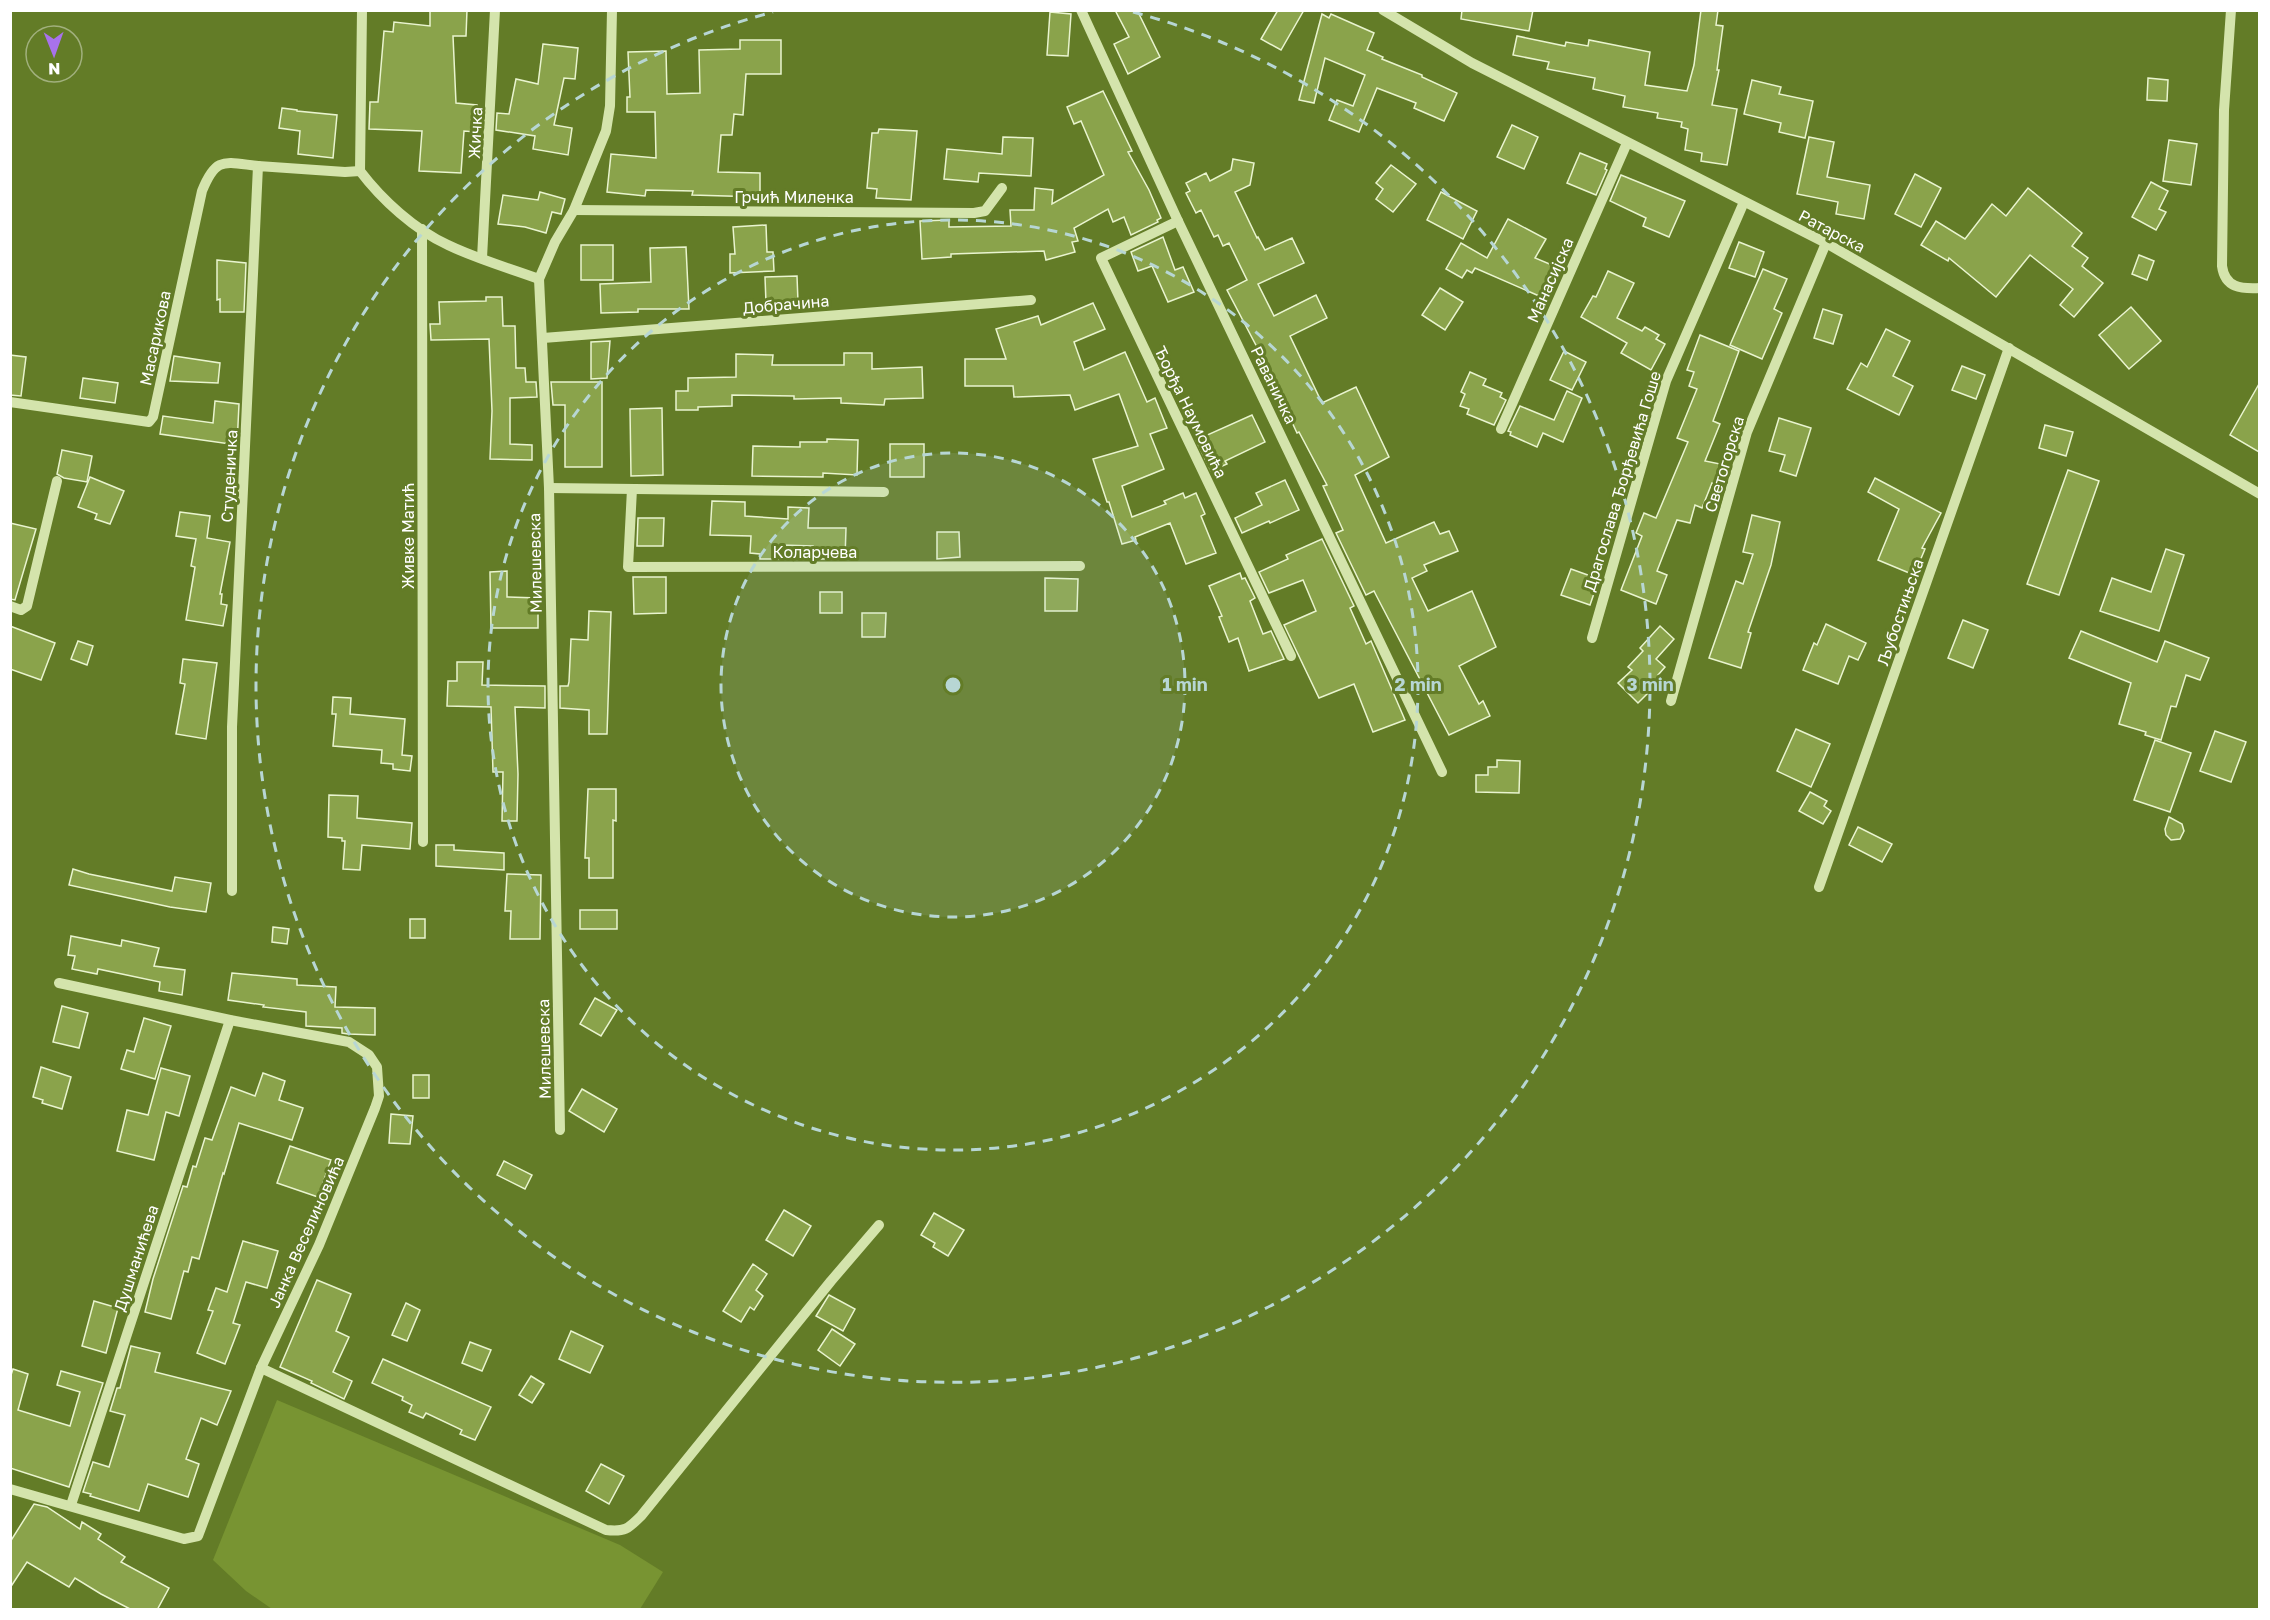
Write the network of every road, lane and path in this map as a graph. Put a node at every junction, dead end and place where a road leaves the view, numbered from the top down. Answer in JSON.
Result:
{"nodes":[{"id":1,"x":362,"y":10,"type":"edge"},
{"id":2,"x":495,"y":10,"type":"edge"},
{"id":3,"x":612,"y":10,"type":"edge"},
{"id":4,"x":1081,"y":10,"type":"edge"},
{"id":5,"x":1383,"y":10,"type":"edge"},
{"id":6,"x":2231,"y":10,"type":"edge"},
{"id":7,"x":1627,"y":143,"type":"junction"},
{"id":8,"x":258,"y":165,"type":"junction"},
{"id":9,"x":360,"y":171,"type":"junction"},
{"id":10,"x":1002,"y":188,"type":"dead end"},
{"id":11,"x":1744,"y":202,"type":"junction"},
{"id":12,"x":574,"y":210,"type":"junction"},
{"id":13,"x":1178,"y":221,"type":"junction"},
{"id":14,"x":422,"y":229,"type":"junction"},
{"id":15,"x":1826,"y":243,"type":"junction"},
{"id":16,"x":482,"y":258,"type":"junction"},
{"id":17,"x":539,"y":279,"type":"junction"},
{"id":18,"x":2259,"y":288,"type":"edge"},
{"id":19,"x":1031,"y":300,"type":"dead end"},
{"id":20,"x":543,"y":338,"type":"junction"},
{"id":21,"x":2009,"y":348,"type":"junction"},
{"id":22,"x":10,"y":402,"type":"edge"},
{"id":23,"x":1501,"y":429,"type":"dead end"},
{"id":24,"x":57,"y":481,"type":"dead end"},
{"id":25,"x":549,"y":488,"type":"junction"},
{"id":26,"x":632,"y":489,"type":"junction"},
{"id":27,"x":884,"y":492,"type":"dead end"},
{"id":28,"x":2259,"y":494,"type":"edge"},
{"id":29,"x":1080,"y":566,"type":"dead end"},
{"id":30,"x":10,"y":606,"type":"edge"},
{"id":31,"x":1592,"y":638,"type":"dead end"},
{"id":32,"x":1291,"y":656,"type":"dead end"},
{"id":33,"x":1671,"y":701,"type":"dead end"},
{"id":34,"x":1442,"y":772,"type":"dead end"},
{"id":35,"x":423,"y":842,"type":"dead end"},
{"id":36,"x":1819,"y":887,"type":"dead end"},
{"id":37,"x":232,"y":891,"type":"dead end"},
{"id":38,"x":59,"y":983,"type":"dead end"},
{"id":39,"x":230,"y":1020,"type":"junction"},
{"id":40,"x":560,"y":1130,"type":"dead end"},
{"id":41,"x":879,"y":1224,"type":"dead end"},
{"id":42,"x":261,"y":1368,"type":"junction"},
{"id":43,"x":10,"y":1489,"type":"edge"},
{"id":44,"x":71,"y":1506,"type":"junction"}],
"edges":[{"from":1,"to":9,"type":"street"},
{"from":2,"to":16,"type":"street","name":"Жичка"},
{"from":3,"to":12,"type":"street","name":"Милешевска"},
{"from":4,"to":13,"type":"street","name":"Раваничка"},
{"from":5,"to":7,"type":"street","name":"Ратарска"},
{"from":6,"to":18,"type":"street"},
{"from":7,"to":11,"type":"street","name":"Ратарска"},
{"from":7,"to":23,"type":"street","name":"Манасијска"},
{"from":8,"to":9,"type":"street"},
{"from":8,"to":22,"type":"street","name":"Масарикова"},
{"from":8,"to":37,"type":"street","name":"Студеничка"},
{"from":9,"to":14,"type":"street"},
{"from":10,"to":12,"type":"street","name":"Грчић Миленка"},
{"from":11,"to":15,"type":"street","name":"Ратарска"},
{"from":11,"to":31,"type":"street","name":"Драгослава Ђорђевића Гоше"},
{"from":12,"to":17,"type":"street","name":"Милешевска"},
{"from":13,"to":32,"type":"street","name":"Ђорђа Наумовића"},
{"from":13,"to":34,"type":"street","name":"Раваничка"},
{"from":14,"to":16,"type":"street"},
{"from":14,"to":35,"type":"street","name":"Живке Матић"},
{"from":15,"to":21,"type":"street","name":"Ратарска"},
{"from":15,"to":33,"type":"street","name":"Светогорска"},
{"from":16,"to":17,"type":"street"},
{"from":17,"to":20,"type":"street","name":"Милешевска"},
{"from":19,"to":20,"type":"street","name":"Добрачина"},
{"from":20,"to":25,"type":"street","name":"Милешевска"},
{"from":21,"to":28,"type":"street","name":"Ратарска"},
{"from":21,"to":36,"type":"street","name":"Љубостињска"},
{"from":24,"to":30,"type":"street"},
{"from":25,"to":26,"type":"street"},
{"from":25,"to":40,"type":"street","name":"Милешевска"},
{"from":26,"to":27,"type":"street"},
{"from":26,"to":29,"type":"street","name":"Коларчева"},
{"from":38,"to":39,"type":"street","name":"Јанка Веселиновића"},
{"from":39,"to":42,"type":"street","name":"Јанка Веселиновића"},
{"from":39,"to":44,"type":"street","name":"Душманићева"},
{"from":41,"to":42,"type":"street"},
{"from":42,"to":44,"type":"street","name":"Јанка Веселиновића"},
{"from":43,"to":44,"type":"street","name":"Јанка Веселиновића"}]}
